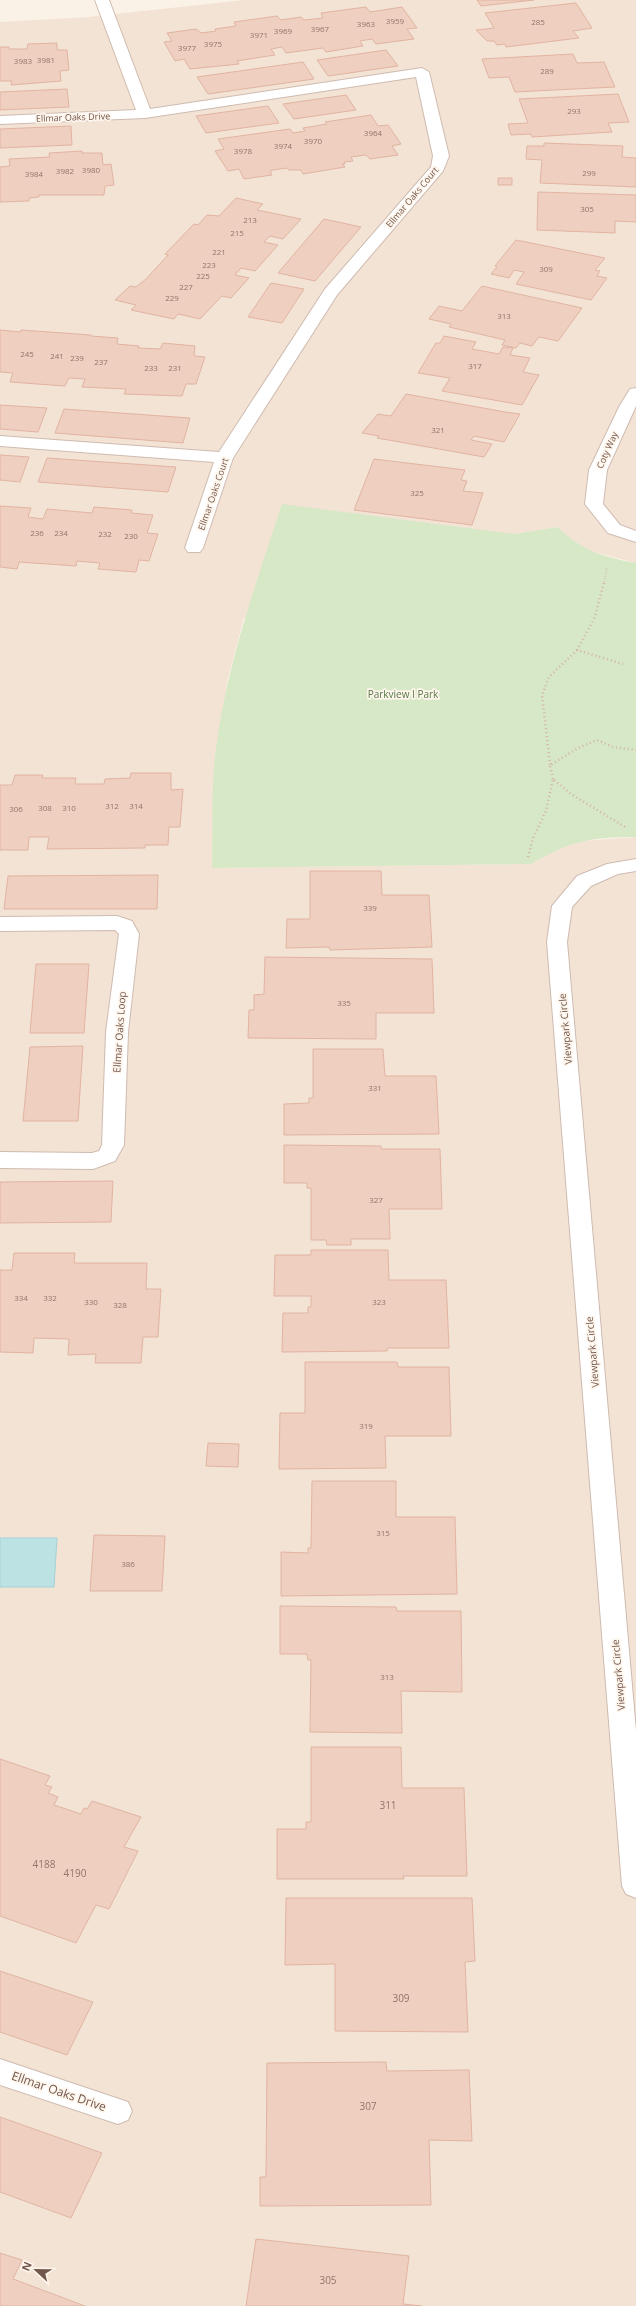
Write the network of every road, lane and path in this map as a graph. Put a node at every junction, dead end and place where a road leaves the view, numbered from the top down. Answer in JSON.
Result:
{"nodes":[{"id":1,"x":102,"y":0,"type":"edge"},
{"id":2,"x":145,"y":114,"type":"junction"},
{"id":3,"x":0,"y":120,"type":"edge"},
{"id":4,"x":636,"y":392,"type":"edge"},
{"id":5,"x":0,"y":441,"type":"edge"},
{"id":6,"x":224,"y":458,"type":"junction"},
{"id":7,"x":636,"y":537,"type":"edge"},
{"id":8,"x":194,"y":548,"type":"dead end"},
{"id":9,"x":608,"y":563,"type":"dead end"},
{"id":10,"x":576,"y":650,"type":"junction"},
{"id":11,"x":623,"y":664,"type":"dead end"},
{"id":12,"x":636,"y":750,"type":"edge"},
{"id":13,"x":550,"y":765,"type":"junction"},
{"id":14,"x":553,"y":779,"type":"junction"},
{"id":15,"x":628,"y":829,"type":"dead end"},
{"id":16,"x":528,"y":857,"type":"dead end"},
{"id":17,"x":636,"y":864,"type":"edge"},
{"id":18,"x":0,"y":924,"type":"edge"},
{"id":19,"x":0,"y":1160,"type":"edge"},
{"id":20,"x":636,"y":1886,"type":"edge"},
{"id":21,"x":0,"y":2072,"type":"edge"},
{"id":22,"x":118,"y":2111,"type":"dead end"}],
"edges":[{"from":1,"to":2,"type":"street"},
{"from":2,"to":3,"type":"street","name":"Ellmar Oaks Drive"},
{"from":2,"to":6,"type":"street","name":"Ellmar Oaks Court"},
{"from":4,"to":7,"type":"street","name":"Coty Way"},
{"from":5,"to":6,"type":"street"},
{"from":6,"to":8,"type":"street","name":"Ellmar Oaks Court"},
{"from":9,"to":10,"type":"path"},
{"from":10,"to":11,"type":"path"},
{"from":10,"to":13,"type":"path"},
{"from":12,"to":13,"type":"path"},
{"from":13,"to":14,"type":"path"},
{"from":14,"to":15,"type":"path"},
{"from":14,"to":16,"type":"path"},
{"from":17,"to":20,"type":"street","name":"Viewpark Circle"},
{"from":18,"to":19,"type":"street","name":"Ellmar Oaks Loop"},
{"from":21,"to":22,"type":"street","name":"Ellmar Oaks Drive"}]}
